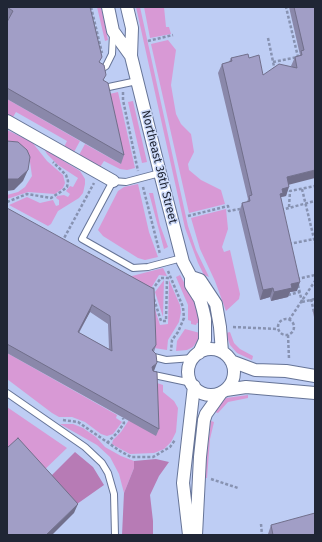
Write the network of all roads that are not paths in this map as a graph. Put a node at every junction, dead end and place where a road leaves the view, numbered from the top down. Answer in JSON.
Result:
{"nodes":[{"id":1,"x":108,"y":7,"type":"edge"},
{"id":2,"x":127,"y":7,"type":"edge"},
{"id":3,"x":113,"y":31,"type":"junction"},
{"id":4,"x":131,"y":56,"type":"junction"},
{"id":5,"x":100,"y":70,"type":"edge"},
{"id":6,"x":138,"y":81,"type":"junction"},
{"id":7,"x":104,"y":88,"type":"edge"},
{"id":8,"x":7,"y":121,"type":"edge"},
{"id":9,"x":160,"y":173,"type":"junction"},
{"id":10,"x":113,"y":181,"type":"junction"},
{"id":11,"x":182,"y":258,"type":"junction"},
{"id":12,"x":191,"y":277,"type":"junction"},
{"id":13,"x":222,"y":352,"type":"junction"},
{"id":14,"x":196,"y":355,"type":"junction"},
{"id":15,"x":154,"y":357,"type":"edge"},
{"id":16,"x":231,"y":361,"type":"junction"},
{"id":17,"x":154,"y":375,"type":"edge"},
{"id":18,"x":315,"y":376,"type":"edge"},
{"id":19,"x":193,"y":385,"type":"junction"},
{"id":20,"x":224,"y":391,"type":"junction"},
{"id":21,"x":7,"y":393,"type":"edge"},
{"id":22,"x":315,"y":393,"type":"edge"},
{"id":23,"x":115,"y":535,"type":"edge"},
{"id":24,"x":189,"y":535,"type":"edge"},
{"id":25,"x":196,"y":535,"type":"edge"}],
"edges":[{"from":1,"to":3,"type":"street","name":"Northeast 36th Street"},
{"from":2,"to":4,"type":"street","name":"Northeast 36th Street"},
{"from":3,"to":4,"type":"street","name":"Northeast 36th Street"},
{"from":3,"to":5,"type":"lane"},
{"from":4,"to":6,"type":"street","name":"Northeast 36th Street"},
{"from":6,"to":7,"type":"lane"},
{"from":6,"to":9,"type":"street","name":"Northeast 36th Street"},
{"from":8,"to":10,"type":"street"},
{"from":9,"to":10,"type":"lane"},
{"from":9,"to":11,"type":"street","name":"Northeast 36th Street"},
{"from":10,"to":11,"type":"lane"},
{"from":11,"to":12,"type":"street","name":"Northeast 36th Street"},
{"from":12,"to":13,"type":"street","name":"Northeast 36th Street"},
{"from":12,"to":14,"type":"street","name":"Northeast 36th Street"},
{"from":13,"to":14,"type":"street"},
{"from":13,"to":16,"type":"street"},
{"from":14,"to":15,"type":"lane"},
{"from":14,"to":19,"type":"street"},
{"from":16,"to":18,"type":"street"},
{"from":16,"to":20,"type":"street"},
{"from":17,"to":19,"type":"lane"},
{"from":19,"to":20,"type":"street"},
{"from":19,"to":24,"type":"street"},
{"from":20,"to":22,"type":"street"},
{"from":20,"to":25,"type":"street"},
{"from":21,"to":23,"type":"lane"}]}
